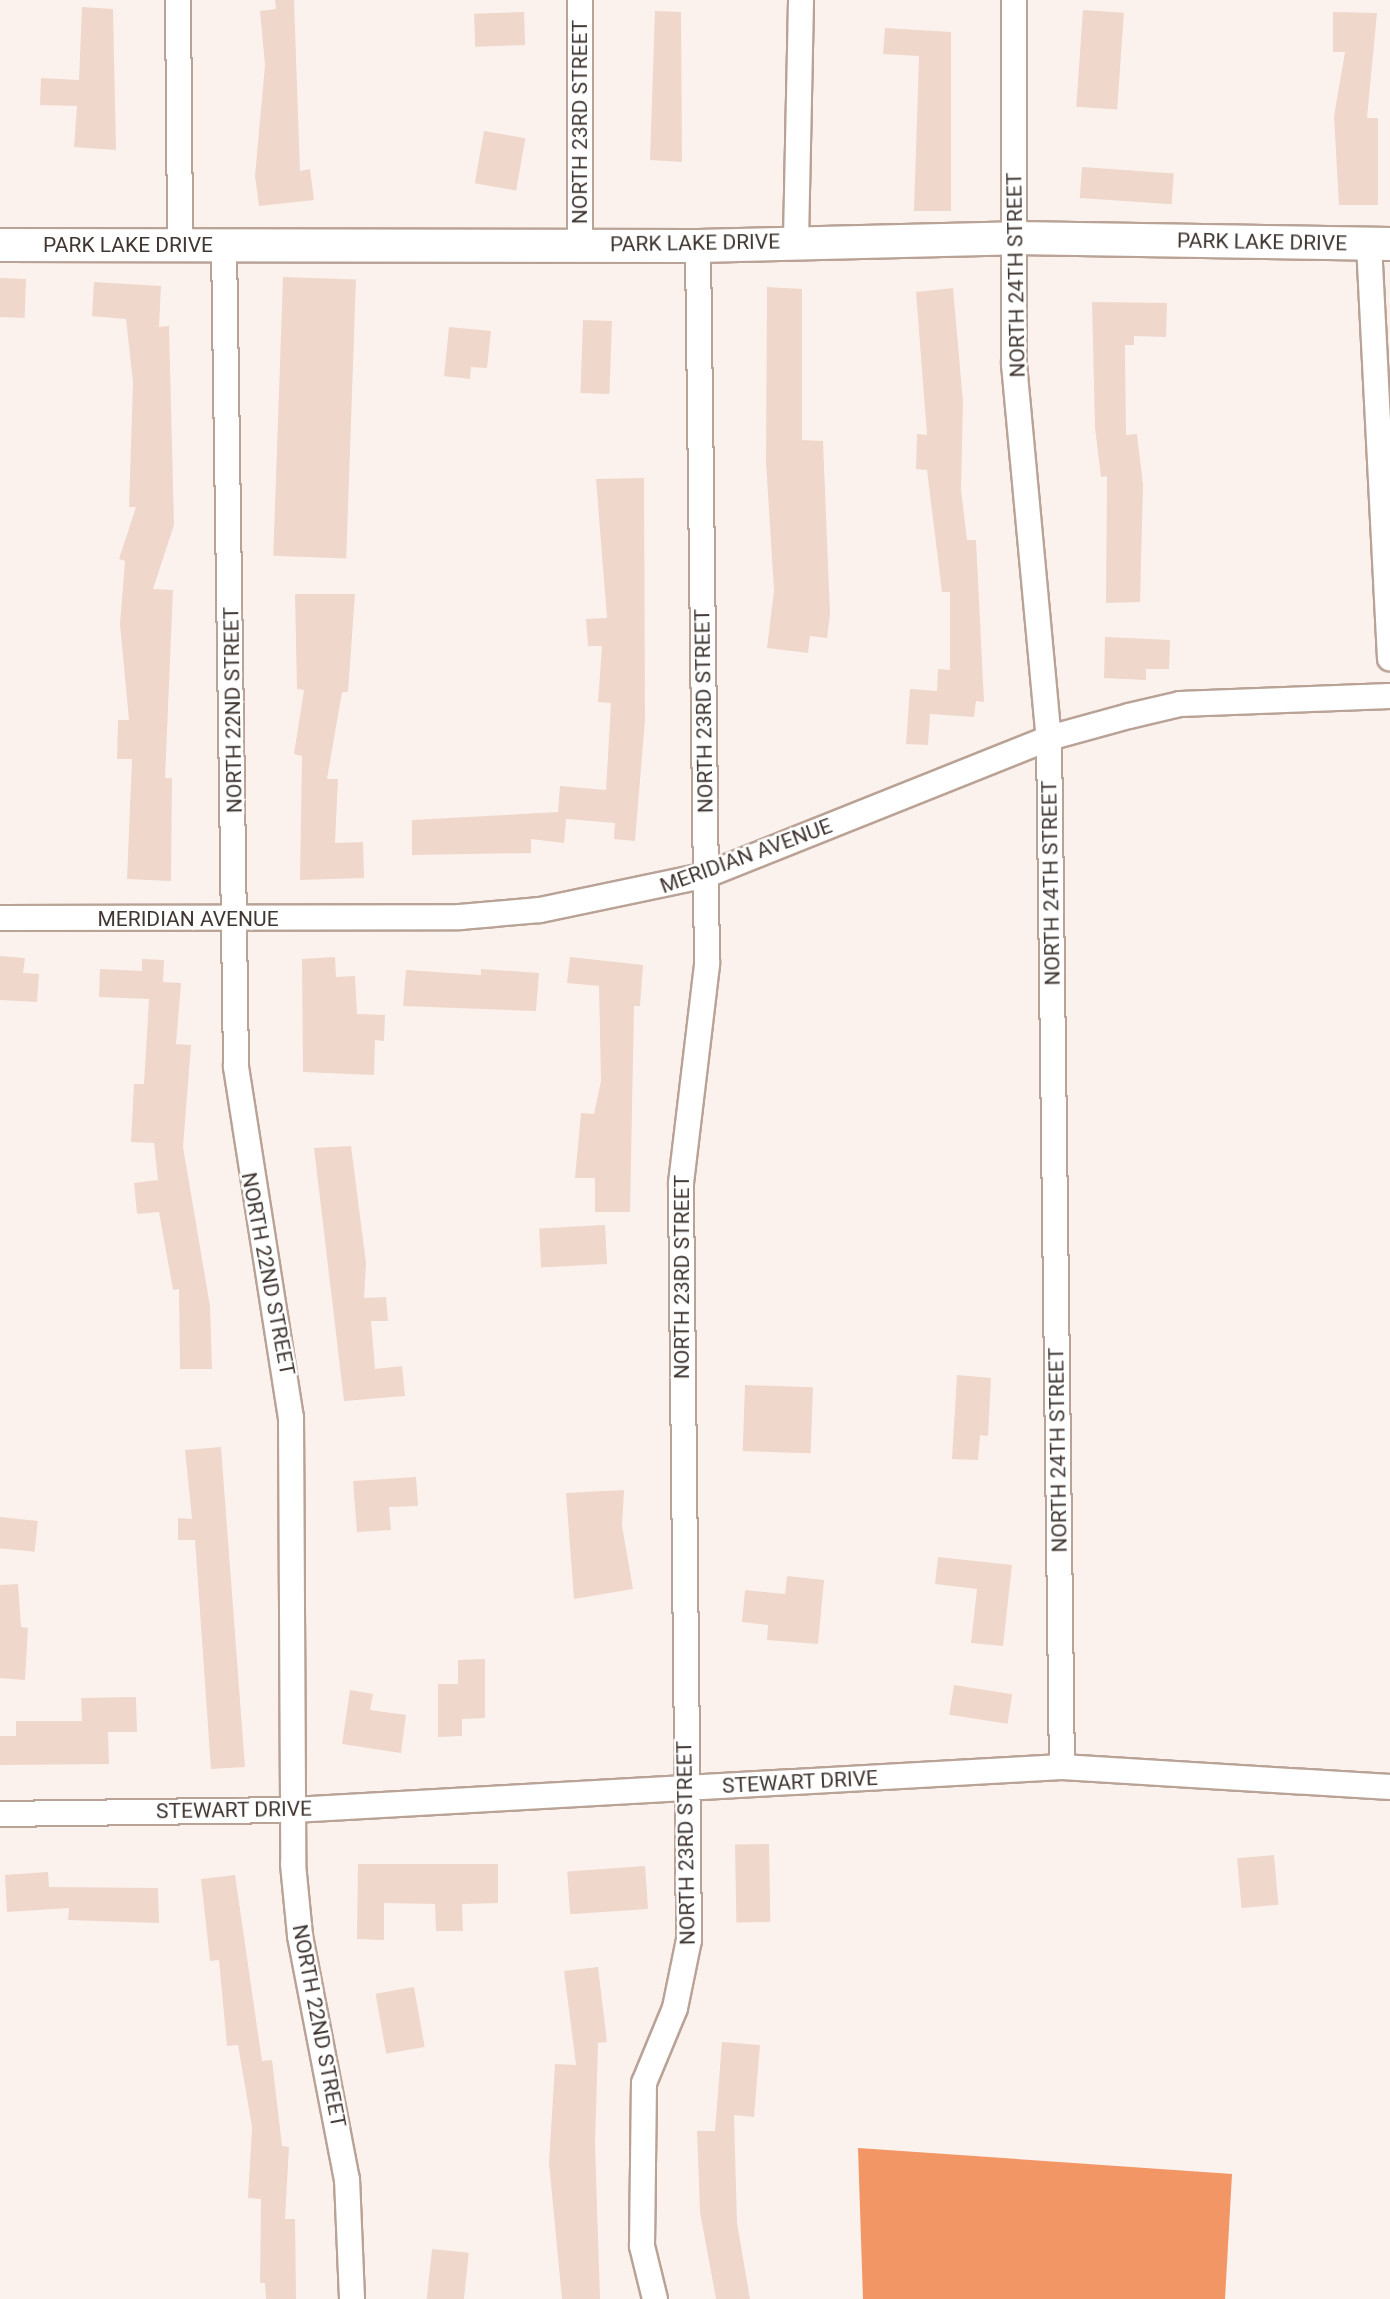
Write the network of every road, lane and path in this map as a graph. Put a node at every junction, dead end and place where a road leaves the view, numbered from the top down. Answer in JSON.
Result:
{"nodes":[{"id":1,"x":178,"y":0,"type":"edge"},
{"id":2,"x":580,"y":0,"type":"edge"},
{"id":3,"x":801,"y":0,"type":"edge"},
{"id":4,"x":1014,"y":0,"type":"edge"},
{"id":5,"x":1015,"y":238,"type":"junction"},
{"id":6,"x":796,"y":240,"type":"junction"},
{"id":7,"x":0,"y":244,"type":"edge"},
{"id":8,"x":1379,"y":244,"type":"edge"},
{"id":9,"x":180,"y":245,"type":"junction"},
{"id":10,"x":224,"y":245,"type":"junction"},
{"id":11,"x":580,"y":245,"type":"junction"},
{"id":12,"x":698,"y":246,"type":"junction"},
{"id":13,"x":1390,"y":658,"type":"edge"},
{"id":14,"x":1390,"y":696,"type":"edge"},
{"id":15,"x":1049,"y":738,"type":"junction"},
{"id":16,"x":707,"y":874,"type":"junction"},
{"id":17,"x":0,"y":918,"type":"edge"},
{"id":18,"x":235,"y":919,"type":"junction"},
{"id":19,"x":1062,"y":1767,"type":"junction"},
{"id":20,"x":1390,"y":1787,"type":"edge"},
{"id":21,"x":685,"y":1788,"type":"junction"},
{"id":22,"x":293,"y":1810,"type":"junction"},
{"id":23,"x":0,"y":1814,"type":"edge"},
{"id":24,"x":352,"y":2299,"type":"edge"},
{"id":25,"x":654,"y":2299,"type":"edge"}],
"edges":[{"from":1,"to":9,"type":"street"},
{"from":2,"to":11,"type":"street","name":"NORTH 23RD STREET"},
{"from":3,"to":6,"type":"street"},
{"from":4,"to":5,"type":"street","name":"NORTH 24TH STREET"},
{"from":5,"to":6,"type":"street","name":"PARK LAKE DRIVE"},
{"from":5,"to":8,"type":"street","name":"PARK LAKE DRIVE"},
{"from":5,"to":15,"type":"street","name":"NORTH 24TH STREET"},
{"from":6,"to":12,"type":"street","name":"PARK LAKE DRIVE"},
{"from":7,"to":9,"type":"street","name":"PARK LAKE DRIVE"},
{"from":8,"to":13,"type":"street"},
{"from":9,"to":10,"type":"street","name":"PARK LAKE DRIVE"},
{"from":10,"to":11,"type":"street","name":"PARK LAKE DRIVE"},
{"from":10,"to":18,"type":"street","name":"NORTH 22ND STREET"},
{"from":11,"to":12,"type":"street","name":"PARK LAKE DRIVE"},
{"from":12,"to":16,"type":"street","name":"NORTH 23RD STREET"},
{"from":14,"to":15,"type":"street","name":"MERIDIAN AVENUE"},
{"from":15,"to":16,"type":"street","name":"MERIDIAN AVENUE"},
{"from":15,"to":19,"type":"street","name":"NORTH 24TH STREET"},
{"from":16,"to":18,"type":"street","name":"MERIDIAN AVENUE"},
{"from":16,"to":21,"type":"street","name":"NORTH 23RD STREET"},
{"from":17,"to":18,"type":"street","name":"MERIDIAN AVENUE"},
{"from":18,"to":22,"type":"street","name":"NORTH 22ND STREET"},
{"from":19,"to":20,"type":"street","name":"STEWART DRIVE"},
{"from":19,"to":21,"type":"street","name":"STEWART DRIVE"},
{"from":21,"to":22,"type":"street","name":"STEWART DRIVE"},
{"from":21,"to":25,"type":"street","name":"NORTH 23RD STREET"},
{"from":22,"to":23,"type":"street","name":"STEWART DRIVE"},
{"from":22,"to":24,"type":"street","name":"NORTH 22ND STREET"}]}
